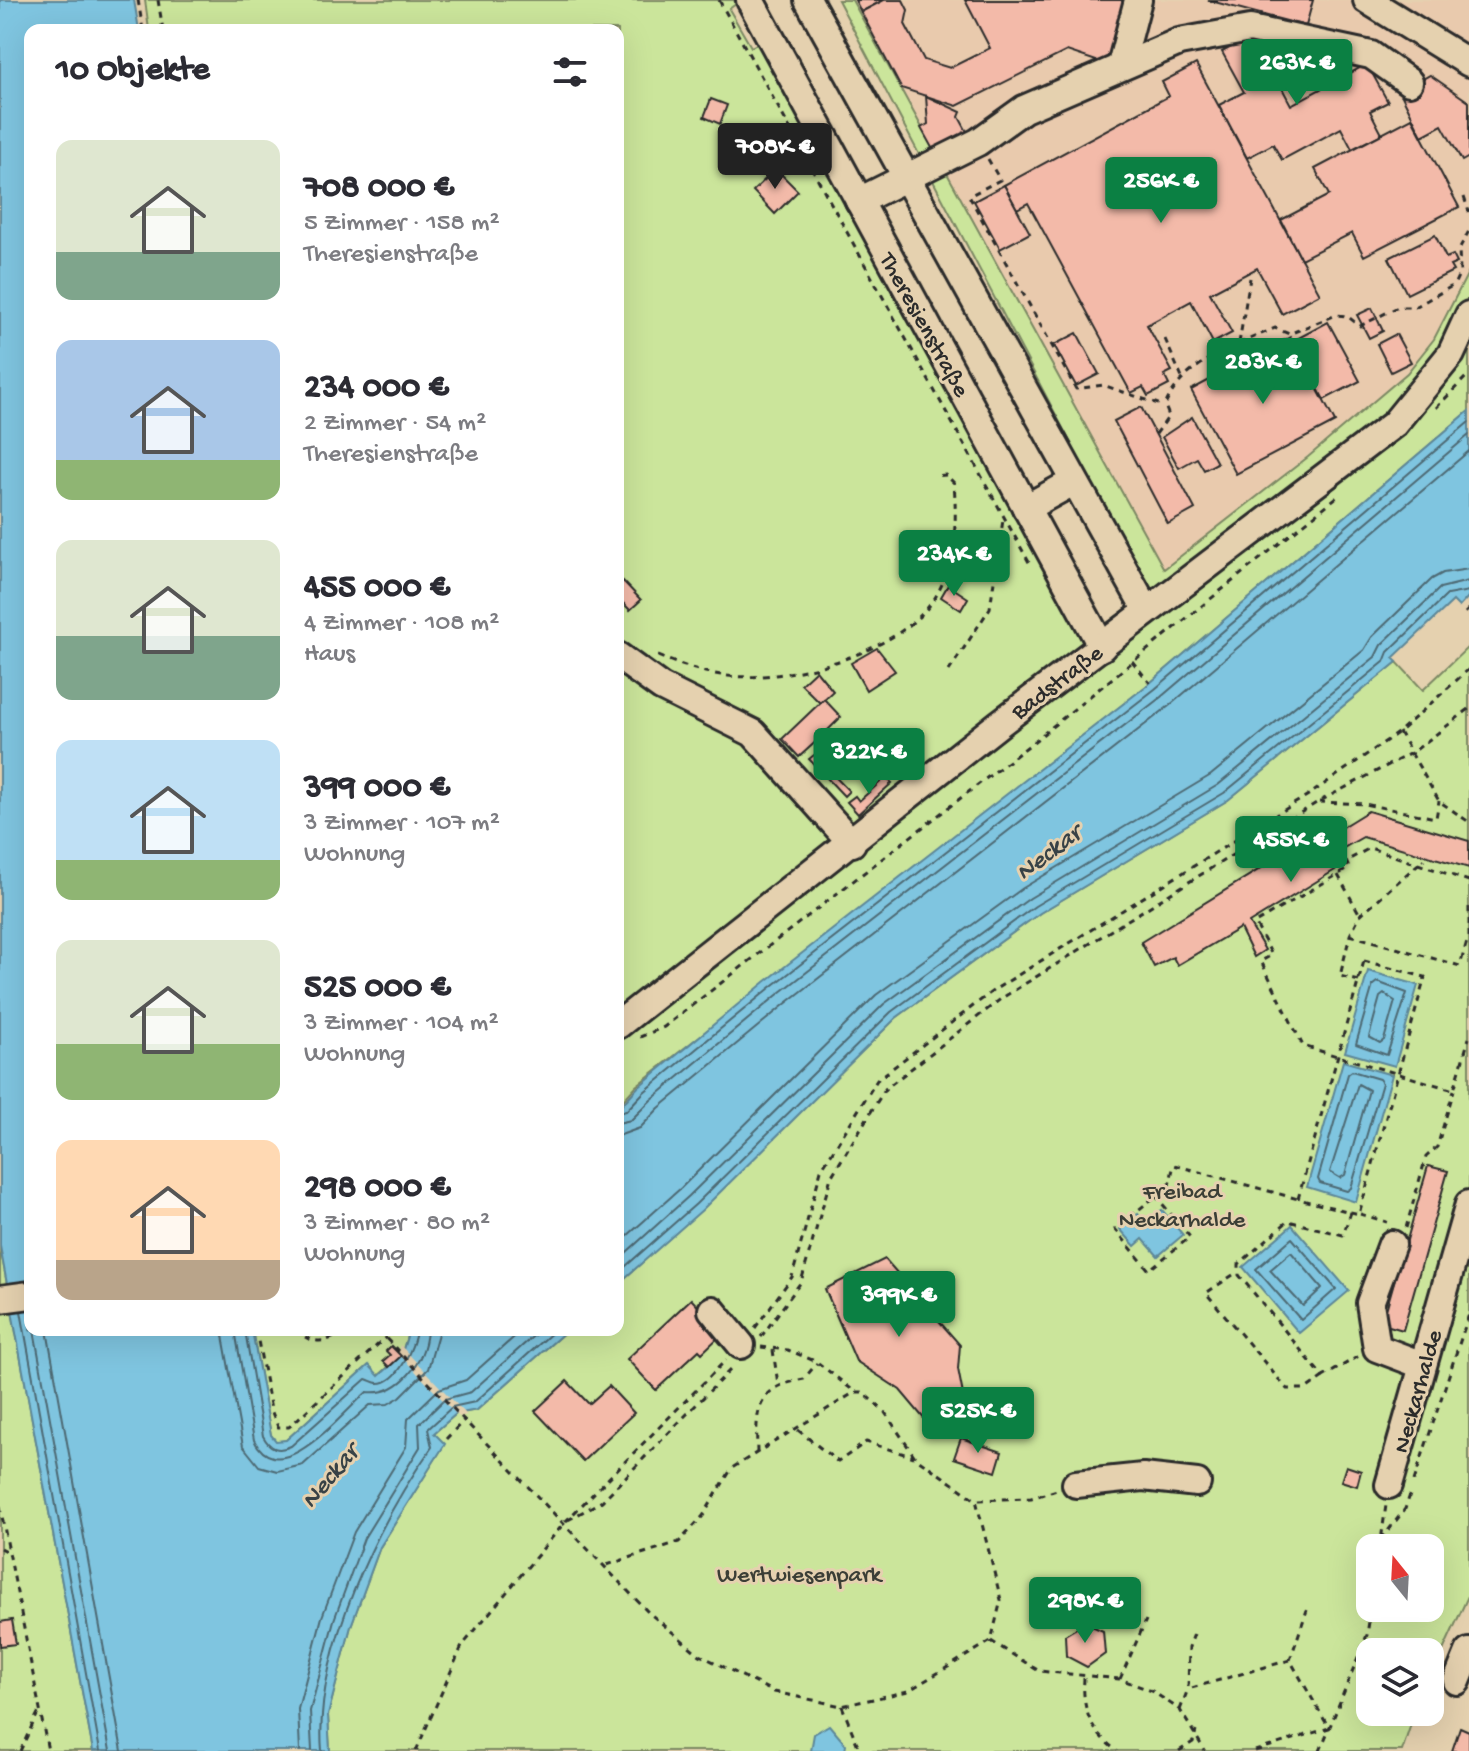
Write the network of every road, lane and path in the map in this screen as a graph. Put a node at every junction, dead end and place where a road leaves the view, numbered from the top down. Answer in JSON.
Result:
{"nodes":[{"id":1,"x":138,"y":0,"type":"edge"},
{"id":2,"x":158,"y":0,"type":"edge"},
{"id":3,"x":719,"y":0,"type":"edge"},
{"id":4,"x":750,"y":0,"type":"edge"},
{"id":5,"x":808,"y":0,"type":"edge"},
{"id":6,"x":1138,"y":0,"type":"edge"},
{"id":7,"x":1367,"y":0,"type":"edge"},
{"id":8,"x":142,"y":24,"type":"edge"},
{"id":9,"x":162,"y":24,"type":"edge"},
{"id":10,"x":1469,"y":63,"type":"edge"},
{"id":11,"x":1121,"y":65,"type":"junction"},
{"id":12,"x":1409,"y":82,"type":"dead end"},
{"id":13,"x":978,"y":142,"type":"junction"},
{"id":14,"x":906,"y":179,"type":"junction"},
{"id":15,"x":1464,"y":197,"type":"dead end"},
{"id":16,"x":859,"y":201,"type":"junction"},
{"id":17,"x":1469,"y":212,"type":"edge"},
{"id":18,"x":1469,"y":231,"type":"edge"},
{"id":19,"x":1251,"y":272,"type":"dead end"},
{"id":20,"x":1469,"y":315,"type":"edge"},
{"id":21,"x":1165,"y":339,"type":"dead end"},
{"id":22,"x":1239,"y":344,"type":"junction"},
{"id":23,"x":1182,"y":378,"type":"junction"},
{"id":24,"x":1165,"y":406,"type":"junction"},
{"id":25,"x":1156,"y":434,"type":"dead end"},
{"id":26,"x":935,"y":476,"type":"dead end"},
{"id":27,"x":1073,"y":482,"type":"junction"},
{"id":28,"x":1015,"y":514,"type":"junction"},
{"id":29,"x":1034,"y":570,"type":"dead end"},
{"id":30,"x":1147,"y":611,"type":"junction"},
{"id":31,"x":1162,"y":635,"type":"dead end"},
{"id":32,"x":1102,"y":647,"type":"junction"},
{"id":33,"x":650,"y":653,"type":"dead end"},
{"id":34,"x":624,"y":660,"type":"edge"},
{"id":35,"x":1132,"y":661,"type":"junction"},
{"id":36,"x":1469,"y":669,"type":"edge"},
{"id":37,"x":949,"y":671,"type":"dead end"},
{"id":38,"x":1150,"y":683,"type":"dead end"},
{"id":39,"x":1469,"y":709,"type":"edge"},
{"id":40,"x":1399,"y":732,"type":"junction"},
{"id":41,"x":1413,"y":752,"type":"junction"},
{"id":42,"x":1313,"y":792,"type":"junction"},
{"id":43,"x":1439,"y":801,"type":"junction"},
{"id":44,"x":1318,"y":802,"type":"junction"},
{"id":45,"x":1469,"y":822,"type":"edge"},
{"id":46,"x":852,"y":843,"type":"junction"},
{"id":47,"x":1424,"y":859,"type":"dead end"},
{"id":48,"x":1200,"y":862,"type":"junction"},
{"id":49,"x":1422,"y":865,"type":"junction"},
{"id":50,"x":1206,"y":872,"type":"junction"},
{"id":51,"x":1338,"y":875,"type":"junction"},
{"id":52,"x":1469,"y":881,"type":"edge"},
{"id":53,"x":1469,"y":907,"type":"edge"},
{"id":54,"x":1360,"y":915,"type":"junction"},
{"id":55,"x":1105,"y":920,"type":"junction"},
{"id":56,"x":1112,"y":929,"type":"junction"},
{"id":57,"x":1350,"y":935,"type":"junction"},
{"id":58,"x":1468,"y":942,"type":"edge"},
{"id":59,"x":1359,"y":981,"type":"junction"},
{"id":60,"x":974,"y":1005,"type":"junction"},
{"id":61,"x":983,"y":1014,"type":"junction"},
{"id":62,"x":627,"y":1032,"type":"edge"},
{"id":63,"x":1469,"y":1038,"type":"edge"},
{"id":64,"x":920,"y":1046,"type":"junction"},
{"id":65,"x":1338,"y":1055,"type":"junction"},
{"id":66,"x":928,"y":1057,"type":"junction"},
{"id":67,"x":1399,"y":1073,"type":"junction"},
{"id":68,"x":1454,"y":1090,"type":"junction"},
{"id":69,"x":1155,"y":1195,"type":"junction"},
{"id":70,"x":1298,"y":1199,"type":"junction"},
{"id":71,"x":1469,"y":1204,"type":"edge"},
{"id":72,"x":1351,"y":1212,"type":"junction"},
{"id":73,"x":1359,"y":1214,"type":"junction"},
{"id":74,"x":1392,"y":1244,"type":"dead end"},
{"id":75,"x":1233,"y":1275,"type":"dead end"},
{"id":76,"x":24,"y":1296,"type":"edge"},
{"id":77,"x":0,"y":1299,"type":"edge"},
{"id":78,"x":712,"y":1310,"type":"dead end"},
{"id":79,"x":1469,"y":1314,"type":"edge"},
{"id":80,"x":1468,"y":1325,"type":"edge"},
{"id":81,"x":257,"y":1336,"type":"edge"},
{"id":82,"x":302,"y":1336,"type":"edge"},
{"id":83,"x":337,"y":1336,"type":"edge"},
{"id":84,"x":380,"y":1336,"type":"edge"},
{"id":85,"x":384,"y":1336,"type":"edge"},
{"id":86,"x":745,"y":1347,"type":"junction"},
{"id":87,"x":1377,"y":1348,"type":"junction"},
{"id":88,"x":773,"y":1350,"type":"junction"},
{"id":89,"x":817,"y":1362,"type":"junction"},
{"id":90,"x":1422,"y":1365,"type":"junction"},
{"id":91,"x":1323,"y":1377,"type":"junction"},
{"id":92,"x":778,"y":1384,"type":"junction"},
{"id":93,"x":855,"y":1392,"type":"junction"},
{"id":94,"x":465,"y":1419,"type":"junction"},
{"id":95,"x":798,"y":1430,"type":"junction"},
{"id":96,"x":446,"y":1439,"type":"dead end"},
{"id":97,"x":757,"y":1453,"type":"junction"},
{"id":98,"x":915,"y":1457,"type":"junction"},
{"id":99,"x":1197,"y":1483,"type":"dead end"},
{"id":100,"x":1076,"y":1484,"type":"joint"},
{"id":101,"x":1389,"y":1485,"type":"joint"},
{"id":102,"x":976,"y":1500,"type":"junction"},
{"id":103,"x":0,"y":1506,"type":"edge"},
{"id":104,"x":565,"y":1522,"type":"junction"},
{"id":105,"x":1382,"y":1534,"type":"edge"},
{"id":106,"x":1386,"y":1534,"type":"edge"},
{"id":107,"x":0,"y":1548,"type":"edge"},
{"id":108,"x":9,"y":1553,"type":"junction"},
{"id":109,"x":605,"y":1565,"type":"junction"},
{"id":110,"x":1307,"y":1610,"type":"dead end"},
{"id":111,"x":1146,"y":1620,"type":"dead end"},
{"id":112,"x":1369,"y":1622,"type":"edge"},
{"id":113,"x":1194,"y":1634,"type":"dead end"},
{"id":114,"x":991,"y":1641,"type":"junction"},
{"id":115,"x":1469,"y":1652,"type":"edge"},
{"id":116,"x":1290,"y":1660,"type":"junction"},
{"id":117,"x":1084,"y":1678,"type":"junction"},
{"id":118,"x":1120,"y":1679,"type":"junction"},
{"id":119,"x":1457,"y":1681,"type":"dead end"},
{"id":120,"x":1188,"y":1689,"type":"junction"},
{"id":121,"x":842,"y":1706,"type":"junction"},
{"id":122,"x":40,"y":1709,"type":"junction"},
{"id":123,"x":1180,"y":1710,"type":"junction"},
{"id":124,"x":1329,"y":1728,"type":"junction"},
{"id":125,"x":1196,"y":1731,"type":"junction"},
{"id":126,"x":20,"y":1751,"type":"edge"},
{"id":127,"x":48,"y":1751,"type":"edge"},
{"id":128,"x":416,"y":1751,"type":"edge"},
{"id":129,"x":860,"y":1751,"type":"edge"},
{"id":130,"x":1117,"y":1751,"type":"edge"},
{"id":131,"x":1179,"y":1751,"type":"edge"},
{"id":132,"x":1205,"y":1751,"type":"edge"},
{"id":133,"x":1255,"y":1751,"type":"edge"},
{"id":134,"x":1320,"y":1751,"type":"edge"}],
"edges":[{"from":1,"to":8,"type":"path"},
{"from":2,"to":9,"type":"path"},
{"from":3,"to":28,"type":"path"},
{"from":4,"to":16,"type":"street","name":"Theresienstraße"},
{"from":5,"to":14,"type":"street"},
{"from":6,"to":11,"type":"street"},
{"from":7,"to":10,"type":"street"},
{"from":11,"to":12,"type":"street"},
{"from":11,"to":13,"type":"street"},
{"from":13,"to":14,"type":"street"},
{"from":13,"to":24,"type":"path"},
{"from":14,"to":16,"type":"street"},
{"from":14,"to":27,"type":"street"},
{"from":15,"to":17,"type":"path"},
{"from":16,"to":28,"type":"street","name":"Theresienstraße"},
{"from":18,"to":22,"type":"path"},
{"from":19,"to":22,"type":"path"},
{"from":20,"to":30,"type":"street","name":"Badstraße"},
{"from":21,"to":23,"type":"path"},
{"from":22,"to":23,"type":"path"},
{"from":23,"to":24,"type":"path"},
{"from":24,"to":25,"type":"path"},
{"from":26,"to":33,"type":"path"},
{"from":27,"to":28,"type":"street"},
{"from":27,"to":30,"type":"street"},
{"from":28,"to":29,"type":"path"},
{"from":28,"to":32,"type":"street","name":"Theresienstraße"},
{"from":28,"to":37,"type":"path"},
{"from":30,"to":32,"type":"street","name":"Badstraße"},
{"from":31,"to":35,"type":"path"},
{"from":32,"to":46,"type":"street","name":"Badstraße"},
{"from":34,"to":46,"type":"street"},
{"from":35,"to":38,"type":"path"},
{"from":35,"to":62,"type":"path"},
{"from":36,"to":40,"type":"path"},
{"from":39,"to":41,"type":"path"},
{"from":40,"to":41,"type":"path"},
{"from":40,"to":42,"type":"path"},
{"from":41,"to":43,"type":"path"},
{"from":41,"to":44,"type":"path"},
{"from":42,"to":44,"type":"path"},
{"from":42,"to":48,"type":"path"},
{"from":43,"to":44,"type":"path"},
{"from":43,"to":45,"type":"path"},
{"from":44,"to":50,"type":"path"},
{"from":46,"to":62,"type":"street","name":"Badstraße"},
{"from":47,"to":49,"type":"path"},
{"from":48,"to":50,"type":"path"},
{"from":48,"to":55,"type":"path"},
{"from":49,"to":51,"type":"path"},
{"from":49,"to":52,"type":"path"},
{"from":49,"to":54,"type":"path"},
{"from":50,"to":56,"type":"path"},
{"from":51,"to":54,"type":"path"},
{"from":51,"to":65,"type":"path"},
{"from":53,"to":58,"type":"path"},
{"from":54,"to":57,"type":"path"},
{"from":55,"to":56,"type":"path"},
{"from":55,"to":60,"type":"path"},
{"from":56,"to":61,"type":"path"},
{"from":57,"to":58,"type":"path"},
{"from":57,"to":59,"type":"path"},
{"from":59,"to":65,"type":"path"},
{"from":59,"to":67,"type":"path"},
{"from":60,"to":61,"type":"path"},
{"from":60,"to":64,"type":"path"},
{"from":61,"to":66,"type":"path"},
{"from":63,"to":68,"type":"path"},
{"from":64,"to":66,"type":"path"},
{"from":64,"to":86,"type":"path"},
{"from":65,"to":67,"type":"path"},
{"from":65,"to":70,"type":"path"},
{"from":66,"to":86,"type":"path"},
{"from":67,"to":68,"type":"path"},
{"from":67,"to":73,"type":"path"},
{"from":68,"to":73,"type":"path"},
{"from":69,"to":69,"type":"path"},
{"from":69,"to":70,"type":"path"},
{"from":70,"to":72,"type":"path"},
{"from":71,"to":90,"type":"street","name":"Neckarhalde"},
{"from":72,"to":73,"type":"path"},
{"from":72,"to":91,"type":"path"},
{"from":74,"to":87,"type":"street"},
{"from":75,"to":91,"type":"path"},
{"from":76,"to":77,"type":"street"},
{"from":78,"to":86,"type":"street"},
{"from":79,"to":80,"type":"path"},
{"from":80,"to":106,"type":"path"},
{"from":81,"to":84,"type":"path"},
{"from":82,"to":83,"type":"path"},
{"from":85,"to":94,"type":"path"},
{"from":86,"to":88,"type":"path"},
{"from":86,"to":104,"type":"path"},
{"from":86,"to":104,"type":"path"},
{"from":87,"to":90,"type":"street"},
{"from":87,"to":91,"type":"path"},
{"from":88,"to":89,"type":"path"},
{"from":88,"to":92,"type":"path"},
{"from":89,"to":92,"type":"path"},
{"from":89,"to":93,"type":"path"},
{"from":90,"to":101,"type":"street","name":"Neckarhalde"},
{"from":92,"to":97,"type":"path"},
{"from":93,"to":95,"type":"path"},
{"from":93,"to":98,"type":"path"},
{"from":94,"to":96,"type":"path"},
{"from":94,"to":104,"type":"path"},
{"from":95,"to":97,"type":"path"},
{"from":95,"to":98,"type":"path"},
{"from":97,"to":109,"type":"path"},
{"from":98,"to":102,"type":"path"},
{"from":99,"to":100,"type":"street"},
{"from":100,"to":102,"type":"path"},
{"from":101,"to":105,"type":"path"},
{"from":102,"to":114,"type":"path"},
{"from":103,"to":108,"type":"path"},
{"from":104,"to":109,"type":"path"},
{"from":104,"to":128,"type":"path"},
{"from":107,"to":108,"type":"path"},
{"from":108,"to":122,"type":"path"},
{"from":109,"to":121,"type":"path"},
{"from":110,"to":116,"type":"path"},
{"from":111,"to":118,"type":"path"},
{"from":112,"to":124,"type":"path"},
{"from":113,"to":120,"type":"path"},
{"from":114,"to":117,"type":"path"},
{"from":114,"to":121,"type":"path"},
{"from":115,"to":119,"type":"street"},
{"from":116,"to":120,"type":"path"},
{"from":116,"to":124,"type":"path"},
{"from":117,"to":118,"type":"path"},
{"from":117,"to":130,"type":"path"},
{"from":118,"to":123,"type":"path"},
{"from":120,"to":123,"type":"path"},
{"from":121,"to":129,"type":"path"},
{"from":122,"to":126,"type":"path"},
{"from":122,"to":127,"type":"path"},
{"from":123,"to":125,"type":"path"},
{"from":124,"to":133,"type":"path"},
{"from":124,"to":134,"type":"path"},
{"from":125,"to":131,"type":"path"},
{"from":125,"to":132,"type":"path"}]}
